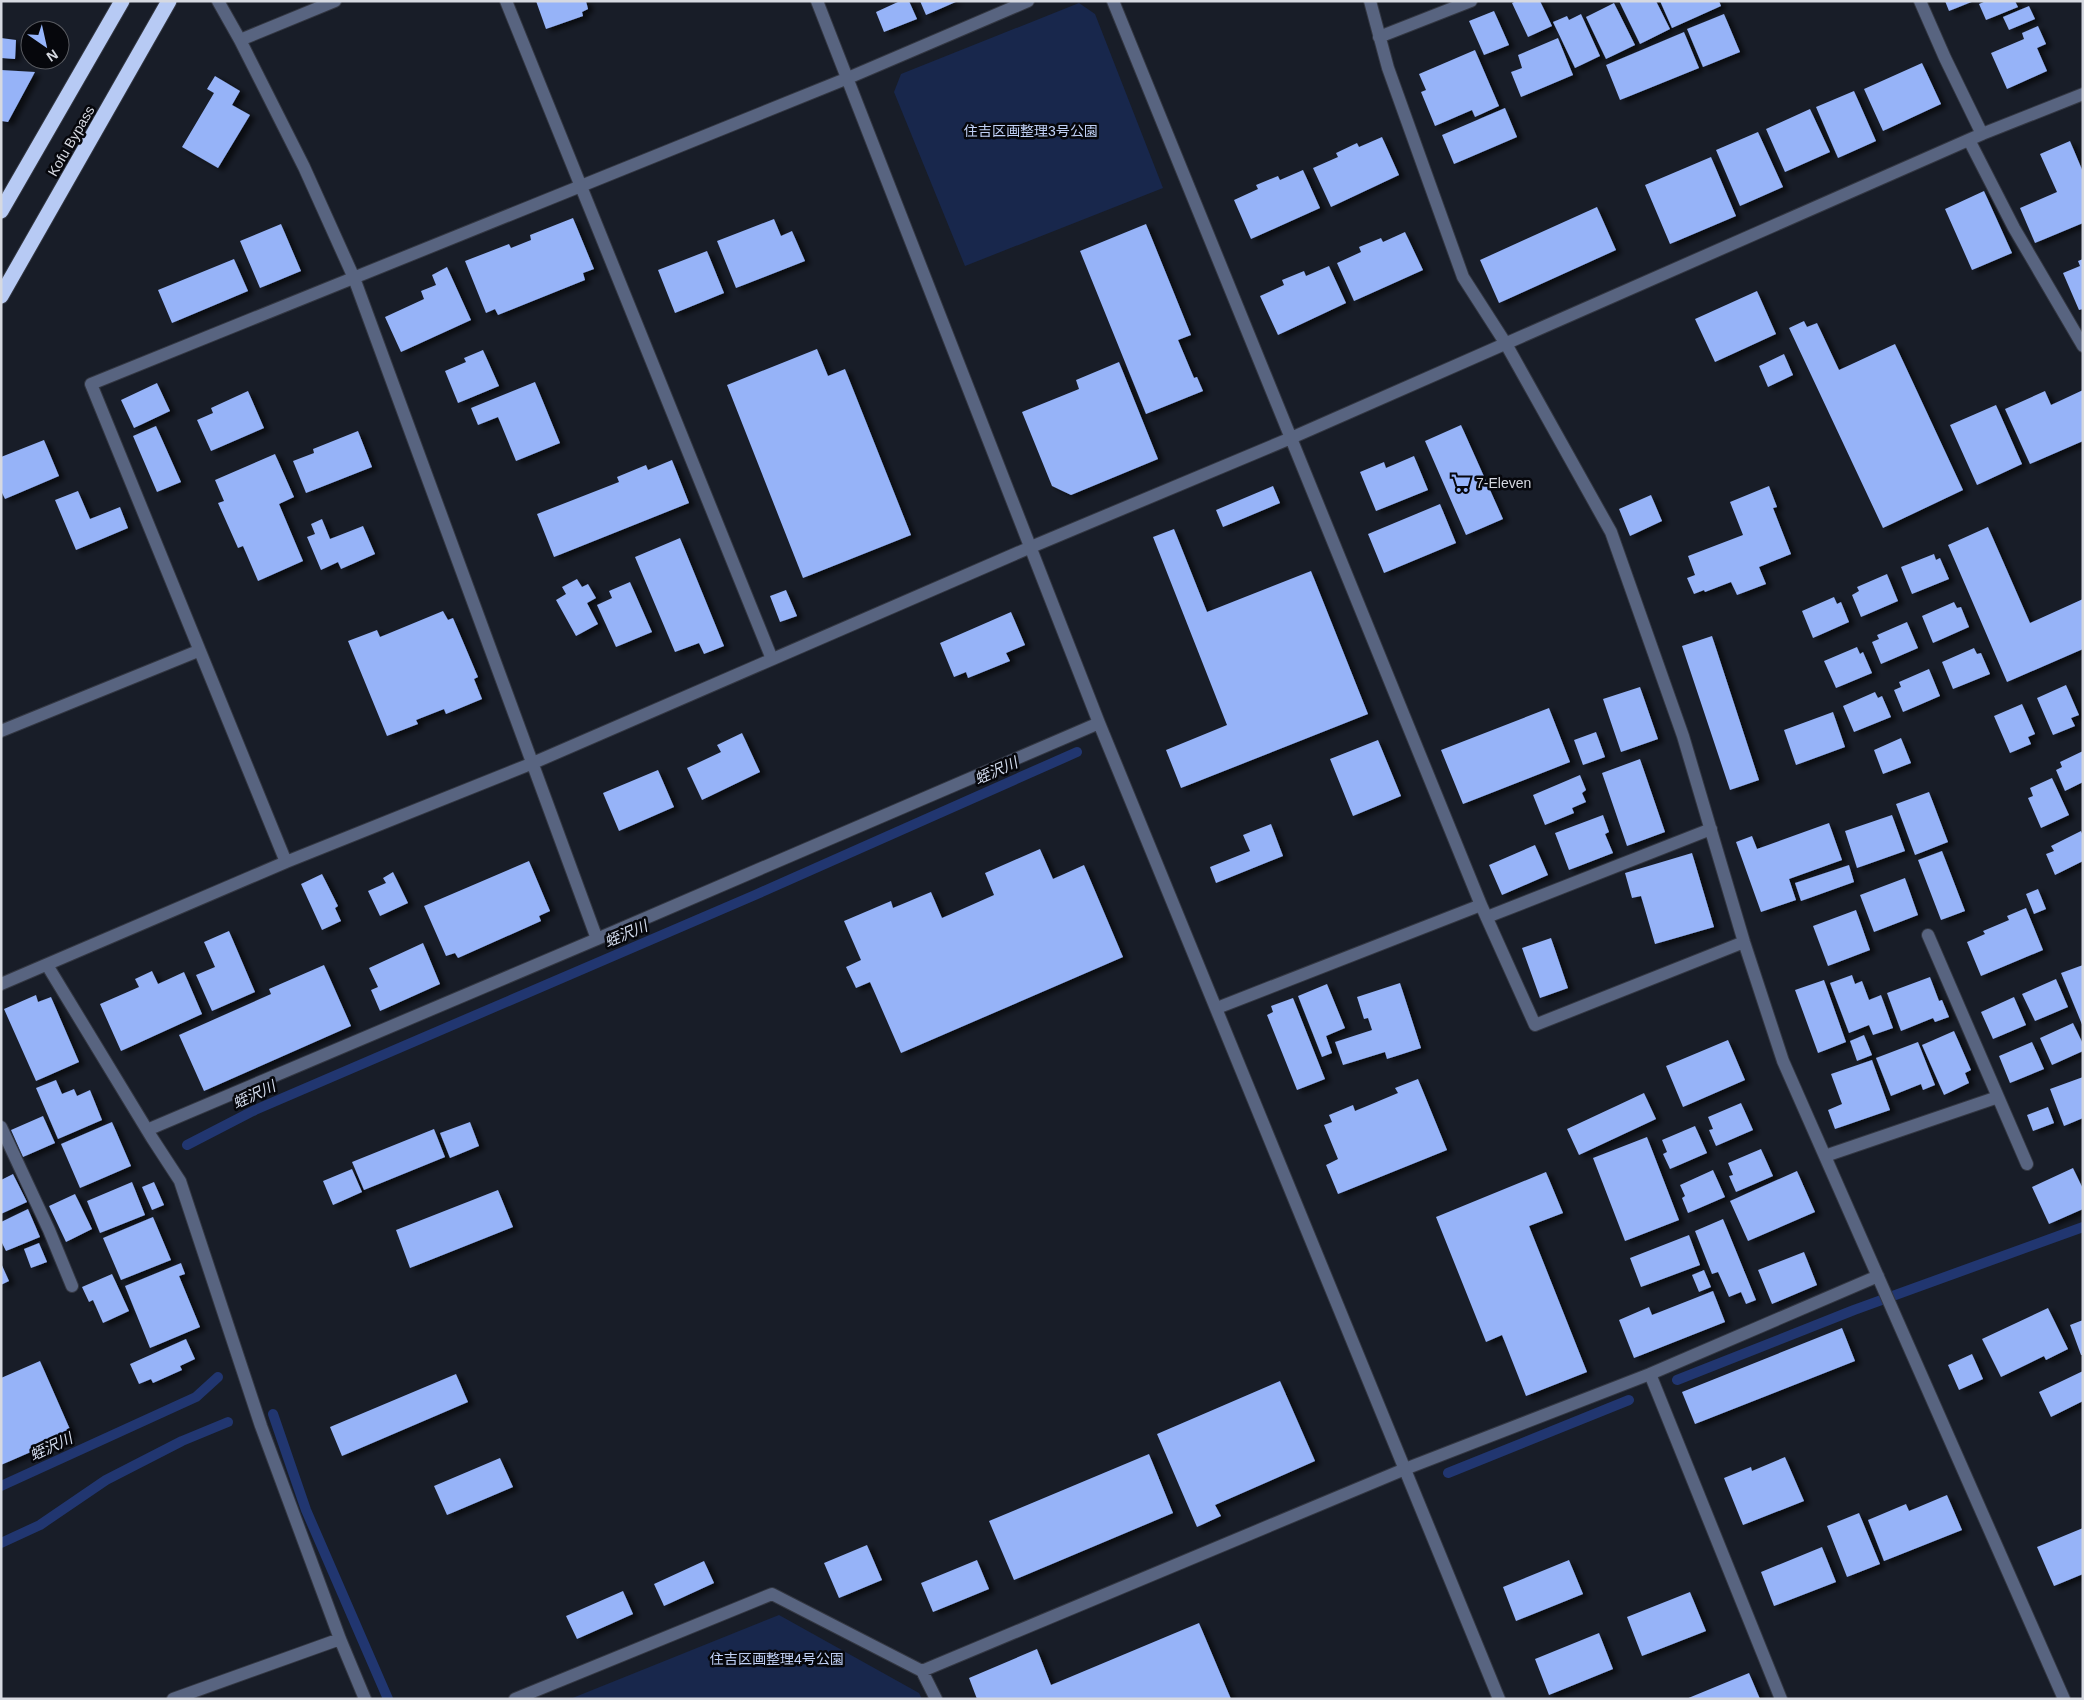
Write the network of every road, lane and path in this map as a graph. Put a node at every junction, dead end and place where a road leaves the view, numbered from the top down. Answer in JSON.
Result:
{"nodes":[{"id":1,"x":122,"y":1,"type":"edge"},
{"id":2,"x":169,"y":1,"type":"edge"},
{"id":3,"x":218,"y":1,"type":"edge"},
{"id":4,"x":336,"y":1,"type":"edge"},
{"id":5,"x":506,"y":1,"type":"edge"},
{"id":6,"x":817,"y":1,"type":"edge"},
{"id":7,"x":1028,"y":1,"type":"edge"},
{"id":8,"x":1113,"y":1,"type":"edge"},
{"id":9,"x":1370,"y":1,"type":"edge"},
{"id":10,"x":1471,"y":1,"type":"edge"},
{"id":11,"x":1920,"y":1,"type":"edge"},
{"id":12,"x":1379,"y":37,"type":"junction"},
{"id":13,"x":240,"y":40,"type":"junction"},
{"id":14,"x":848,"y":78,"type":"junction"},
{"id":15,"x":2083,"y":94,"type":"edge"},
{"id":16,"x":1982,"y":134,"type":"junction"},
{"id":17,"x":1969,"y":140,"type":"junction"},
{"id":18,"x":582,"y":185,"type":"junction"},
{"id":19,"x":1,"y":211,"type":"edge"},
{"id":20,"x":354,"y":278,"type":"junction"},
{"id":21,"x":1,"y":296,"type":"edge"},
{"id":22,"x":1506,"y":344,"type":"junction"},
{"id":23,"x":2083,"y":346,"type":"edge"},
{"id":24,"x":1291,"y":438,"type":"junction"},
{"id":25,"x":1030,"y":547,"type":"junction"},
{"id":26,"x":198,"y":650,"type":"junction"},
{"id":27,"x":772,"y":660,"type":"junction"},
{"id":28,"x":1099,"y":723,"type":"junction"},
{"id":29,"x":1,"y":731,"type":"edge"},
{"id":30,"x":532,"y":763,"type":"junction"},
{"id":31,"x":1711,"y":830,"type":"junction"},
{"id":32,"x":286,"y":862,"type":"junction"},
{"id":33,"x":1481,"y":905,"type":"junction"},
{"id":34,"x":1487,"y":917,"type":"junction"},
{"id":35,"x":1928,"y":935,"type":"dead end"},
{"id":36,"x":597,"y":939,"type":"junction"},
{"id":37,"x":1744,"y":942,"type":"junction"},
{"id":38,"x":47,"y":965,"type":"junction"},
{"id":39,"x":1,"y":984,"type":"edge"},
{"id":40,"x":1217,"y":1008,"type":"junction"},
{"id":41,"x":1998,"y":1097,"type":"junction"},
{"id":42,"x":1,"y":1127,"type":"edge"},
{"id":43,"x":147,"y":1130,"type":"junction"},
{"id":44,"x":1825,"y":1156,"type":"junction"},
{"id":45,"x":2027,"y":1164,"type":"dead end"},
{"id":46,"x":1880,"y":1281,"type":"junction"},
{"id":47,"x":72,"y":1286,"type":"dead end"},
{"id":48,"x":1650,"y":1374,"type":"junction"},
{"id":49,"x":1405,"y":1469,"type":"junction"},
{"id":50,"x":340,"y":1639,"type":"junction"},
{"id":51,"x":922,"y":1671,"type":"junction"},
{"id":52,"x":173,"y":1699,"type":"edge"},
{"id":53,"x":365,"y":1699,"type":"edge"},
{"id":54,"x":515,"y":1699,"type":"edge"},
{"id":55,"x":936,"y":1699,"type":"edge"},
{"id":56,"x":1499,"y":1699,"type":"edge"},
{"id":57,"x":1781,"y":1699,"type":"edge"},
{"id":58,"x":2064,"y":1699,"type":"edge"}],
"edges":[{"from":1,"to":19,"type":"highway","name":"Kofu Bypass"},
{"from":2,"to":21,"type":"highway","name":"Kofu Bypass"},
{"from":3,"to":13,"type":"street"},
{"from":4,"to":13,"type":"street"},
{"from":5,"to":18,"type":"street"},
{"from":6,"to":14,"type":"street"},
{"from":7,"to":14,"type":"street"},
{"from":8,"to":24,"type":"street"},
{"from":9,"to":12,"type":"street"},
{"from":10,"to":12,"type":"street"},
{"from":11,"to":16,"type":"street"},
{"from":12,"to":22,"type":"street"},
{"from":13,"to":20,"type":"street"},
{"from":14,"to":18,"type":"street"},
{"from":14,"to":25,"type":"street"},
{"from":15,"to":16,"type":"street"},
{"from":16,"to":17,"type":"street"},
{"from":17,"to":22,"type":"street"},
{"from":17,"to":23,"type":"street"},
{"from":18,"to":20,"type":"street"},
{"from":18,"to":27,"type":"street"},
{"from":20,"to":26,"type":"street"},
{"from":20,"to":30,"type":"street"},
{"from":22,"to":24,"type":"street"},
{"from":22,"to":31,"type":"street"},
{"from":24,"to":25,"type":"street"},
{"from":24,"to":33,"type":"street"},
{"from":25,"to":27,"type":"street"},
{"from":25,"to":28,"type":"street"},
{"from":26,"to":29,"type":"street"},
{"from":26,"to":32,"type":"street"},
{"from":27,"to":30,"type":"street"},
{"from":28,"to":36,"type":"street"},
{"from":28,"to":40,"type":"street"},
{"from":30,"to":32,"type":"street"},
{"from":30,"to":36,"type":"street"},
{"from":31,"to":34,"type":"street"},
{"from":31,"to":37,"type":"street"},
{"from":32,"to":38,"type":"street"},
{"from":33,"to":34,"type":"street"},
{"from":33,"to":40,"type":"street"},
{"from":34,"to":37,"type":"street"},
{"from":35,"to":41,"type":"street"},
{"from":36,"to":43,"type":"street"},
{"from":37,"to":44,"type":"street"},
{"from":38,"to":39,"type":"street"},
{"from":38,"to":43,"type":"street"},
{"from":40,"to":49,"type":"street"},
{"from":41,"to":44,"type":"street"},
{"from":41,"to":45,"type":"street"},
{"from":42,"to":47,"type":"street"},
{"from":43,"to":50,"type":"street"},
{"from":44,"to":46,"type":"street"},
{"from":46,"to":48,"type":"street"},
{"from":46,"to":58,"type":"street"},
{"from":48,"to":49,"type":"street"},
{"from":48,"to":57,"type":"street"},
{"from":49,"to":51,"type":"street"},
{"from":49,"to":56,"type":"street"},
{"from":50,"to":52,"type":"street"},
{"from":50,"to":53,"type":"street"},
{"from":51,"to":54,"type":"street"},
{"from":51,"to":55,"type":"street"}]}
